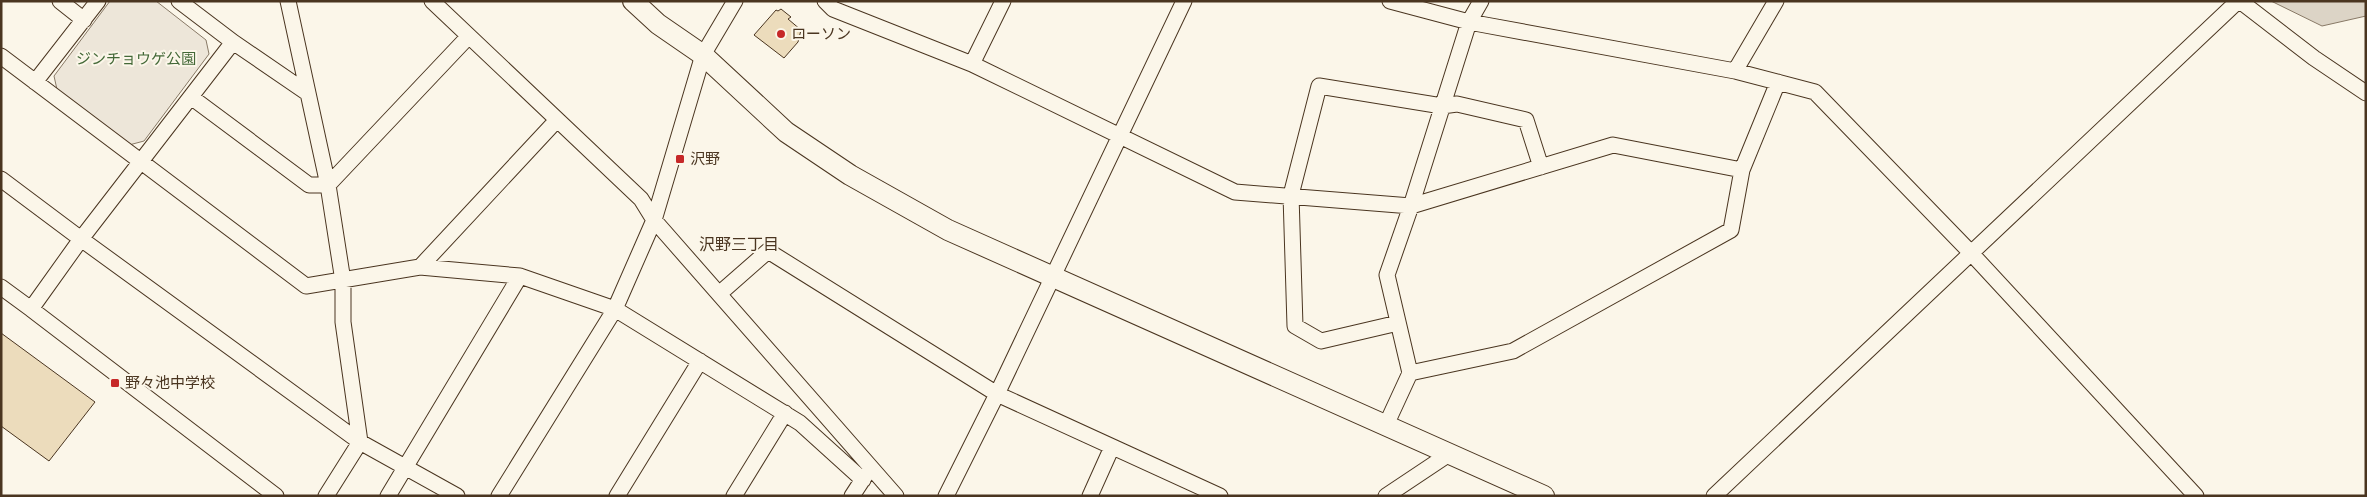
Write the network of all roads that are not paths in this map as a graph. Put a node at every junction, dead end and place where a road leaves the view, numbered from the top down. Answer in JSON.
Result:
{"nodes":[{"id":1,"x":60,"y":1,"type":"edge"},
{"id":2,"x":98,"y":1,"type":"edge"},
{"id":3,"x":179,"y":1,"type":"edge"},
{"id":4,"x":288,"y":1,"type":"edge"},
{"id":5,"x":432,"y":1,"type":"edge"},
{"id":6,"x":634,"y":1,"type":"edge"},
{"id":7,"x":735,"y":1,"type":"edge"},
{"id":8,"x":824,"y":1,"type":"edge"},
{"id":9,"x":1003,"y":1,"type":"edge"},
{"id":10,"x":1184,"y":1,"type":"edge"},
{"id":11,"x":1390,"y":1,"type":"edge"},
{"id":12,"x":1481,"y":1,"type":"edge"},
{"id":13,"x":1776,"y":1,"type":"edge"},
{"id":14,"x":2239,"y":1,"type":"edge"},
{"id":15,"x":84,"y":20,"type":"junction"},
{"id":16,"x":1469,"y":22,"type":"junction"},
{"id":17,"x":468,"y":37,"type":"junction"},
{"id":18,"x":233,"y":42,"type":"junction"},
{"id":19,"x":703,"y":55,"type":"junction"},
{"id":20,"x":1,"y":56,"type":"edge"},
{"id":21,"x":972,"y":64,"type":"junction"},
{"id":22,"x":1735,"y":71,"type":"junction"},
{"id":23,"x":35,"y":82,"type":"junction"},
{"id":24,"x":1778,"y":82,"type":"junction"},
{"id":25,"x":306,"y":92,"type":"junction"},
{"id":26,"x":2366,"y":93,"type":"edge"},
{"id":27,"x":191,"y":96,"type":"junction"},
{"id":28,"x":1442,"y":106,"type":"junction"},
{"id":29,"x":556,"y":121,"type":"junction"},
{"id":30,"x":1120,"y":136,"type":"junction"},
{"id":31,"x":140,"y":162,"type":"junction"},
{"id":32,"x":1541,"y":167,"type":"junction"},
{"id":33,"x":1742,"y":170,"type":"junction"},
{"id":34,"x":1,"y":179,"type":"edge"},
{"id":35,"x":328,"y":185,"type":"junction"},
{"id":36,"x":1292,"y":195,"type":"junction"},
{"id":37,"x":1412,"y":206,"type":"junction"},
{"id":38,"x":654,"y":220,"type":"junction"},
{"id":39,"x":81,"y":240,"type":"junction"},
{"id":40,"x":1971,"y":254,"type":"junction"},
{"id":41,"x":420,"y":267,"type":"junction"},
{"id":42,"x":520,"y":276,"type":"junction"},
{"id":43,"x":1053,"y":276,"type":"junction"},
{"id":44,"x":343,"y":281,"type":"junction"},
{"id":45,"x":1,"y":287,"type":"edge"},
{"id":46,"x":719,"y":294,"type":"junction"},
{"id":47,"x":31,"y":309,"type":"junction"},
{"id":48,"x":615,"y":309,"type":"junction"},
{"id":49,"x":1398,"y":323,"type":"junction"},
{"id":50,"x":700,"y":361,"type":"junction"},
{"id":51,"x":1410,"y":373,"type":"junction"},
{"id":52,"x":998,"y":394,"type":"junction"},
{"id":53,"x":784,"y":413,"type":"junction"},
{"id":54,"x":1386,"y":425,"type":"junction"},
{"id":55,"x":360,"y":442,"type":"junction"},
{"id":56,"x":1112,"y":447,"type":"junction"},
{"id":57,"x":1450,"y":454,"type":"junction"},
{"id":58,"x":406,"y":466,"type":"junction"},
{"id":59,"x":867,"y":473,"type":"junction"},
{"id":60,"x":276,"y":496,"type":"edge"},
{"id":61,"x":326,"y":496,"type":"edge"},
{"id":62,"x":388,"y":496,"type":"edge"},
{"id":63,"x":457,"y":496,"type":"edge"},
{"id":64,"x":499,"y":496,"type":"edge"},
{"id":65,"x":617,"y":496,"type":"edge"},
{"id":66,"x":734,"y":496,"type":"edge"},
{"id":67,"x":852,"y":496,"type":"edge"},
{"id":68,"x":896,"y":496,"type":"edge"},
{"id":69,"x":946,"y":496,"type":"edge"},
{"id":70,"x":1090,"y":496,"type":"edge"},
{"id":71,"x":1220,"y":496,"type":"edge"},
{"id":72,"x":1386,"y":496,"type":"edge"},
{"id":73,"x":1544,"y":496,"type":"edge"},
{"id":74,"x":1714,"y":496,"type":"edge"},
{"id":75,"x":2196,"y":496,"type":"edge"}],
"edges":[{"from":1,"to":15,"type":"street"},
{"from":2,"to":15,"type":"street"},
{"from":3,"to":18,"type":"street"},
{"from":4,"to":25,"type":"street"},
{"from":5,"to":17,"type":"street"},
{"from":6,"to":19,"type":"street"},
{"from":7,"to":19,"type":"street"},
{"from":8,"to":21,"type":"street"},
{"from":9,"to":21,"type":"street"},
{"from":10,"to":30,"type":"street"},
{"from":11,"to":16,"type":"street"},
{"from":12,"to":16,"type":"street"},
{"from":13,"to":22,"type":"street"},
{"from":14,"to":26,"type":"street"},
{"from":14,"to":40,"type":"street"},
{"from":15,"to":23,"type":"street"},
{"from":16,"to":22,"type":"street"},
{"from":16,"to":28,"type":"street"},
{"from":17,"to":29,"type":"street"},
{"from":17,"to":35,"type":"street"},
{"from":18,"to":25,"type":"street"},
{"from":18,"to":27,"type":"street"},
{"from":19,"to":38,"type":"street"},
{"from":19,"to":43,"type":"street"},
{"from":20,"to":23,"type":"street"},
{"from":21,"to":30,"type":"street"},
{"from":22,"to":24,"type":"street"},
{"from":23,"to":31,"type":"street"},
{"from":24,"to":33,"type":"street"},
{"from":24,"to":40,"type":"street"},
{"from":25,"to":35,"type":"street"},
{"from":27,"to":31,"type":"street"},
{"from":27,"to":35,"type":"street"},
{"from":28,"to":32,"type":"street"},
{"from":28,"to":36,"type":"street"},
{"from":28,"to":37,"type":"street"},
{"from":29,"to":38,"type":"street"},
{"from":29,"to":41,"type":"street"},
{"from":30,"to":36,"type":"street"},
{"from":30,"to":43,"type":"street"},
{"from":31,"to":39,"type":"street"},
{"from":31,"to":44,"type":"street"},
{"from":32,"to":33,"type":"street"},
{"from":32,"to":37,"type":"street"},
{"from":33,"to":51,"type":"street"},
{"from":34,"to":39,"type":"street"},
{"from":35,"to":44,"type":"street"},
{"from":36,"to":37,"type":"street"},
{"from":36,"to":49,"type":"street"},
{"from":37,"to":49,"type":"street"},
{"from":38,"to":46,"type":"street"},
{"from":38,"to":48,"type":"street"},
{"from":39,"to":47,"type":"street"},
{"from":39,"to":55,"type":"street"},
{"from":40,"to":74,"type":"street"},
{"from":40,"to":75,"type":"street"},
{"from":41,"to":42,"type":"street"},
{"from":41,"to":44,"type":"street"},
{"from":42,"to":48,"type":"street"},
{"from":42,"to":58,"type":"street"},
{"from":43,"to":52,"type":"street"},
{"from":43,"to":54,"type":"street"},
{"from":44,"to":55,"type":"street"},
{"from":45,"to":47,"type":"street"},
{"from":46,"to":52,"type":"street"},
{"from":46,"to":59,"type":"street"},
{"from":47,"to":60,"type":"street"},
{"from":48,"to":50,"type":"street"},
{"from":48,"to":64,"type":"street"},
{"from":49,"to":51,"type":"street"},
{"from":50,"to":53,"type":"street"},
{"from":50,"to":65,"type":"street"},
{"from":51,"to":54,"type":"street"},
{"from":52,"to":56,"type":"street"},
{"from":52,"to":69,"type":"street"},
{"from":53,"to":59,"type":"street"},
{"from":53,"to":66,"type":"street"},
{"from":54,"to":57,"type":"street"},
{"from":55,"to":58,"type":"street"},
{"from":55,"to":61,"type":"street"},
{"from":56,"to":70,"type":"street"},
{"from":56,"to":71,"type":"street"},
{"from":57,"to":72,"type":"street"},
{"from":57,"to":73,"type":"street"},
{"from":58,"to":62,"type":"street"},
{"from":58,"to":63,"type":"street"},
{"from":59,"to":67,"type":"street"},
{"from":59,"to":68,"type":"street"}]}
